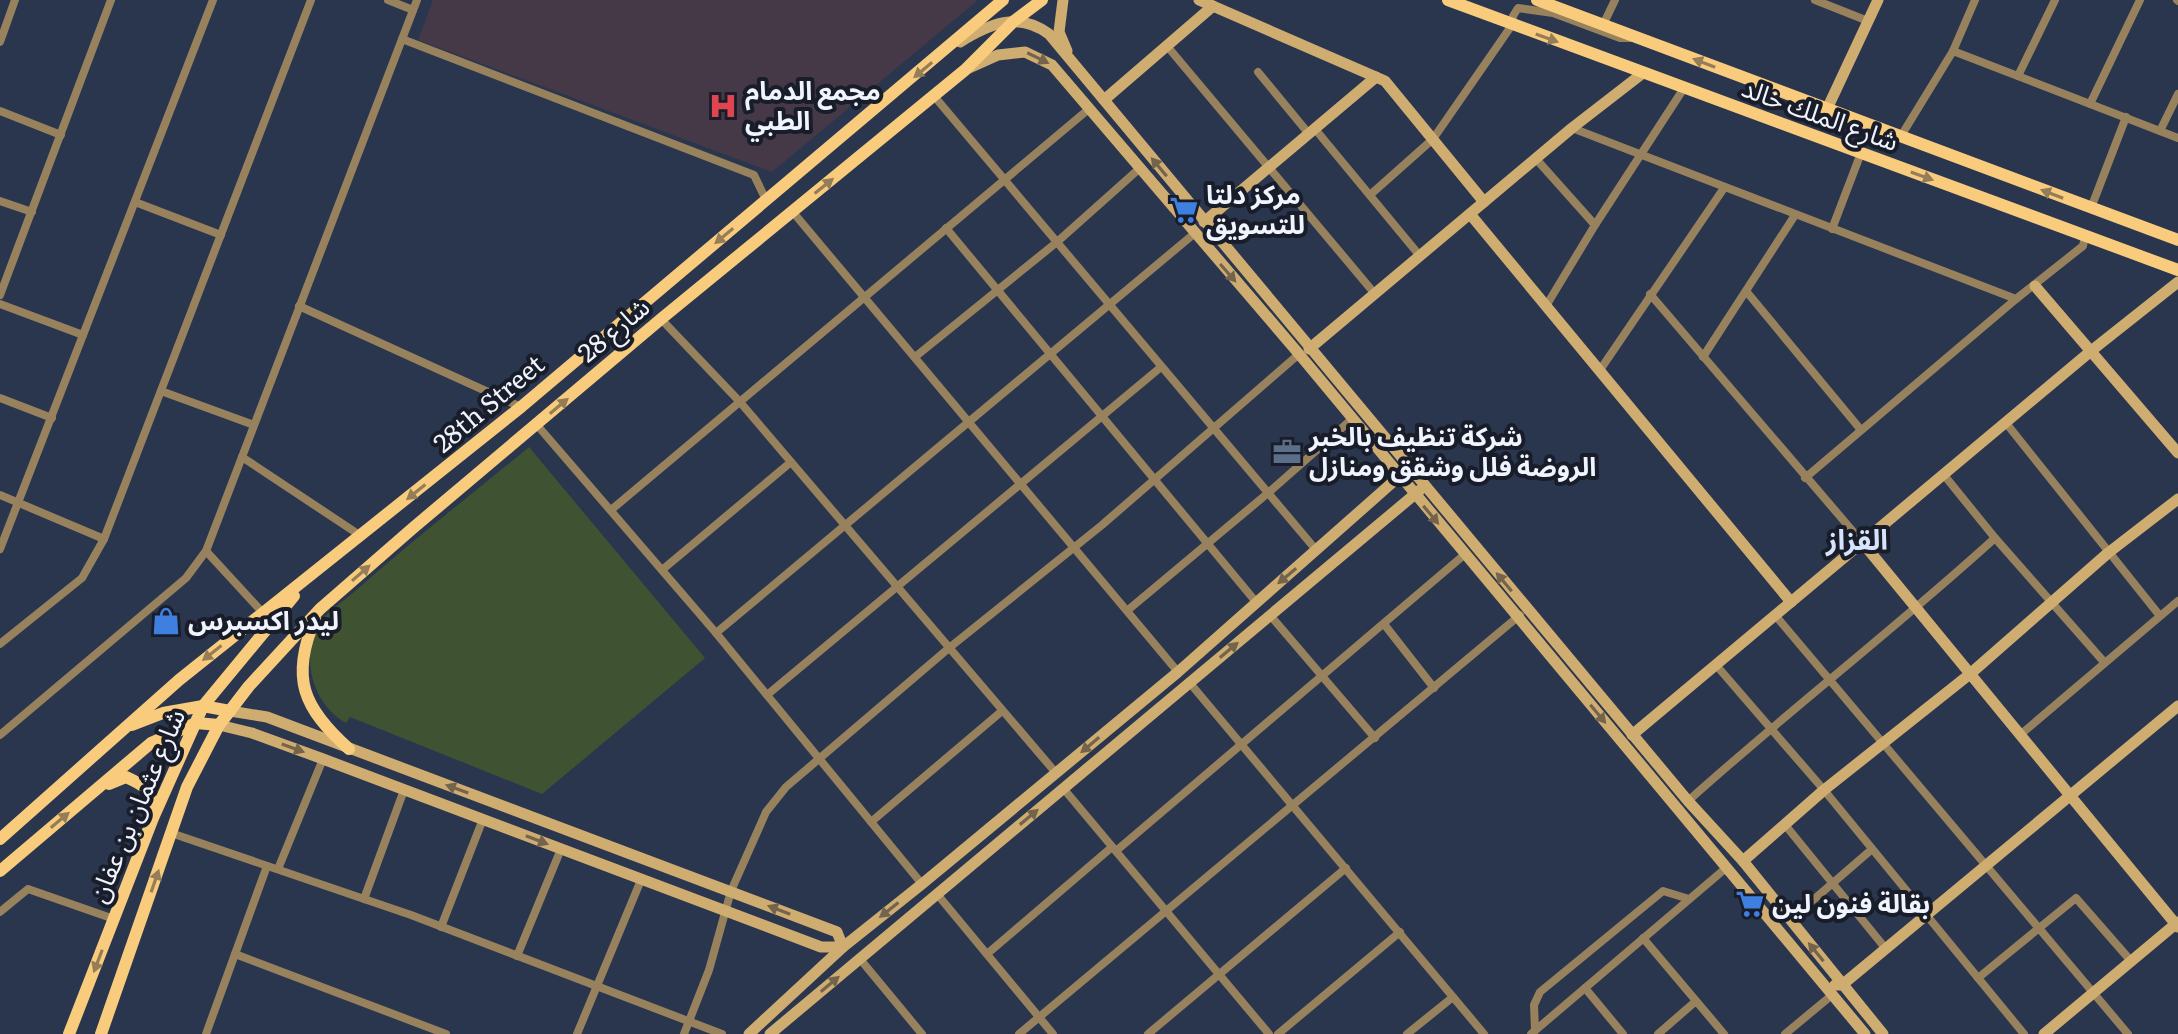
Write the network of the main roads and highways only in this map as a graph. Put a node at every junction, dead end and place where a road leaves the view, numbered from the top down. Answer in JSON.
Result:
{"nodes":[{"id":1,"x":1003,"y":0,"type":"edge"},
{"id":2,"x":1042,"y":0,"type":"edge"},
{"id":3,"x":1448,"y":0,"type":"edge"},
{"id":4,"x":1537,"y":0,"type":"edge"},
{"id":5,"x":2178,"y":240,"type":"edge"},
{"id":6,"x":2178,"y":270,"type":"edge"},
{"id":7,"x":309,"y":578,"type":"junction"},
{"id":8,"x":320,"y":609,"type":"junction"},
{"id":9,"x":203,"y":706,"type":"junction"},
{"id":10,"x":230,"y":711,"type":"junction"},
{"id":11,"x":196,"y":723,"type":"junction"},
{"id":12,"x":219,"y":725,"type":"junction"},
{"id":13,"x":124,"y":728,"type":"junction"},
{"id":14,"x":349,"y":749,"type":"road end"},
{"id":15,"x":95,"y":790,"type":"junction"},
{"id":16,"x":153,"y":818,"type":"junction"},
{"id":17,"x":0,"y":839,"type":"edge"},
{"id":18,"x":0,"y":871,"type":"edge"},
{"id":19,"x":69,"y":1034,"type":"edge"},
{"id":20,"x":101,"y":1034,"type":"edge"}],
"edges":[{"from":1,"to":7,"type":"main road","name":"28th Street","one_way":true},
{"from":8,"to":2,"type":"main road","name":"شارع 28","one_way":true},
{"from":3,"to":6,"type":"main road","name":"شارع الملك خالد","one_way":true},
{"from":5,"to":4,"type":"main road","name":"شارع الملك خالد","one_way":true},
{"from":7,"to":9,"type":"main road","name":"شارع عثمان بن عفان"},
{"from":7,"to":13,"type":"main road","name":"28th Street","one_way":true},
{"from":8,"to":10,"type":"main road","name":"شارع 28"},
{"from":8,"to":14,"type":"main road"},
{"from":9,"to":10,"type":"main road"},
{"from":9,"to":11,"type":"main road","name":"شارع عثمان بن عفان"},
{"from":9,"to":13,"type":"main road"},
{"from":10,"to":12,"type":"main road","name":"شارع عثمان بن عفان"},
{"from":11,"to":12,"type":"main road"},
{"from":11,"to":15,"type":"main road"},
{"from":11,"to":16,"type":"main road","name":"شارع عثمان بن عفان"},
{"from":20,"to":12,"type":"main road","name":"شارع عثمان بن عفان","one_way":true},
{"from":13,"to":17,"type":"main road","name":"28th Street"},
{"from":15,"to":16,"type":"main road"},
{"from":18,"to":15,"type":"main road","one_way":true},
{"from":16,"to":19,"type":"main road","name":"شارع عثمان بن عفان","one_way":true}]}
